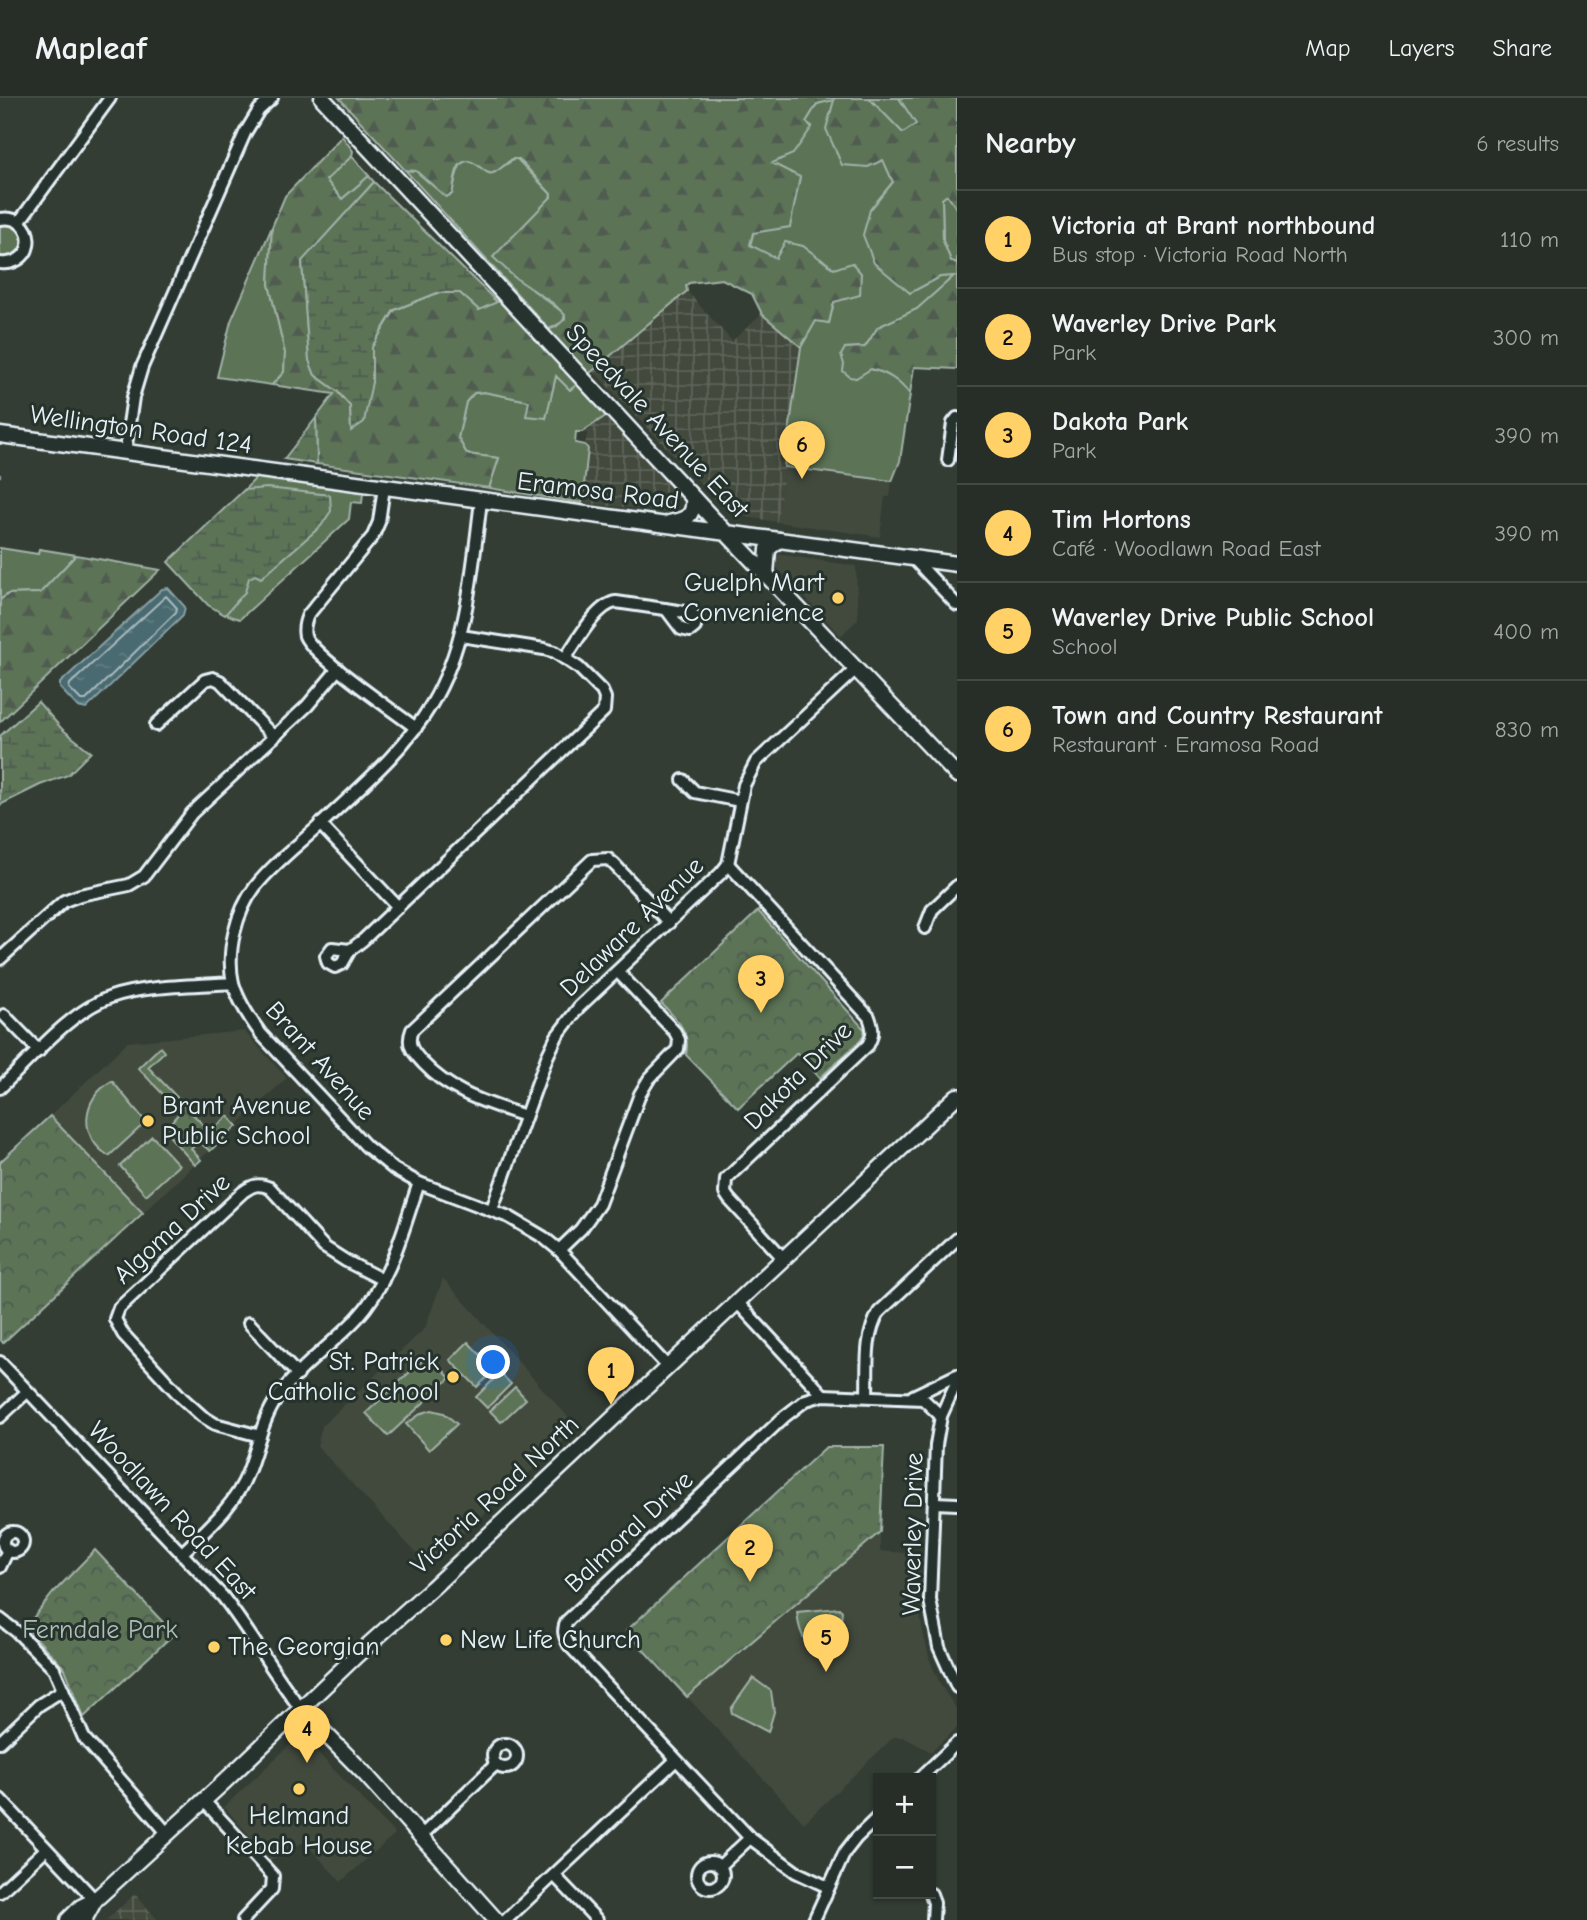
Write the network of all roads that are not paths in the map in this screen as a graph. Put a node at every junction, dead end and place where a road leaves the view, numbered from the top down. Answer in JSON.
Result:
{"nodes":[{"id":1,"x":110,"y":98,"type":"edge"},
{"id":2,"x":272,"y":98,"type":"edge"},
{"id":3,"x":322,"y":98,"type":"edge"},
{"id":4,"x":0,"y":219,"type":"edge"},
{"id":5,"x":19,"y":222,"type":"junction"},
{"id":6,"x":0,"y":267,"type":"edge"},
{"id":7,"x":957,"y":418,"type":"edge"},
{"id":8,"x":0,"y":435,"type":"edge"},
{"id":9,"x":125,"y":452,"type":"junction"},
{"id":10,"x":948,"y":460,"type":"dead end"},
{"id":11,"x":275,"y":472,"type":"joint"},
{"id":12,"x":384,"y":487,"type":"junction"},
{"id":13,"x":694,"y":498,"type":"junction"},
{"id":14,"x":481,"y":501,"type":"junction"},
{"id":15,"x":661,"y":524,"type":"junction"},
{"id":16,"x":727,"y":533,"type":"junction"},
{"id":17,"x":779,"y":540,"type":"junction"},
{"id":18,"x":913,"y":558,"type":"junction"},
{"id":19,"x":957,"y":565,"type":"edge"},
{"id":20,"x":766,"y":575,"type":"junction"},
{"id":21,"x":957,"y":605,"type":"edge"},
{"id":22,"x":666,"y":610,"type":"dead end"},
{"id":23,"x":461,"y":636,"type":"junction"},
{"id":24,"x":566,"y":657,"type":"junction"},
{"id":25,"x":338,"y":669,"type":"junction"},
{"id":26,"x":856,"y":669,"type":"junction"},
{"id":27,"x":156,"y":725,"type":"dead end"},
{"id":28,"x":416,"y":728,"type":"junction"},
{"id":29,"x":274,"y":737,"type":"junction"},
{"id":30,"x":957,"y":775,"type":"edge"},
{"id":31,"x":683,"y":780,"type":"dead end"},
{"id":32,"x":740,"y":801,"type":"junction"},
{"id":33,"x":320,"y":824,"type":"junction"},
{"id":34,"x":728,"y":864,"type":"junction"},
{"id":35,"x":957,"y":886,"type":"edge"},
{"id":36,"x":398,"y":907,"type":"junction"},
{"id":37,"x":669,"y":923,"type":"junction"},
{"id":38,"x":925,"y":928,"type":"dead end"},
{"id":39,"x":350,"y":950,"type":"dead end"},
{"id":40,"x":0,"y":959,"type":"edge"},
{"id":41,"x":618,"y":971,"type":"junction"},
{"id":42,"x":233,"y":983,"type":"junction"},
{"id":43,"x":4,"y":1015,"type":"dead end"},
{"id":44,"x":39,"y":1051,"type":"junction"},
{"id":45,"x":0,"y":1088,"type":"edge"},
{"id":46,"x":957,"y":1096,"type":"edge"},
{"id":47,"x":525,"y":1116,"type":"junction"},
{"id":48,"x":419,"y":1183,"type":"junction"},
{"id":49,"x":492,"y":1209,"type":"junction"},
{"id":50,"x":957,"y":1239,"type":"edge"},
{"id":51,"x":559,"y":1250,"type":"junction"},
{"id":52,"x":783,"y":1258,"type":"junction"},
{"id":53,"x":383,"y":1280,"type":"junction"},
{"id":54,"x":737,"y":1302,"type":"junction"},
{"id":55,"x":249,"y":1323,"type":"dead end"},
{"id":56,"x":0,"y":1362,"type":"edge"},
{"id":57,"x":668,"y":1367,"type":"junction"},
{"id":58,"x":298,"y":1375,"type":"junction"},
{"id":59,"x":957,"y":1376,"type":"edge"},
{"id":60,"x":957,"y":1381,"type":"edge"},
{"id":61,"x":27,"y":1392,"type":"junction"},
{"id":62,"x":823,"y":1395,"type":"junction"},
{"id":63,"x":867,"y":1396,"type":"junction"},
{"id":64,"x":911,"y":1397,"type":"junction"},
{"id":65,"x":941,"y":1416,"type":"junction"},
{"id":66,"x":0,"y":1417,"type":"edge"},
{"id":67,"x":260,"y":1436,"type":"junction"},
{"id":68,"x":935,"y":1503,"type":"junction"},
{"id":69,"x":957,"y":1504,"type":"edge"},
{"id":70,"x":8,"y":1550,"type":"dead end"},
{"id":71,"x":181,"y":1554,"type":"junction"},
{"id":72,"x":0,"y":1567,"type":"edge"},
{"id":73,"x":0,"y":1619,"type":"edge"},
{"id":74,"x":957,"y":1687,"type":"edge"},
{"id":75,"x":63,"y":1690,"type":"junction"},
{"id":76,"x":301,"y":1709,"type":"junction"},
{"id":77,"x":0,"y":1742,"type":"edge"},
{"id":78,"x":957,"y":1743,"type":"edge"},
{"id":79,"x":676,"y":1760,"type":"junction"},
{"id":80,"x":496,"y":1764,"type":"dead end"},
{"id":81,"x":925,"y":1773,"type":"edge"},
{"id":82,"x":0,"y":1799,"type":"edge"},
{"id":83,"x":204,"y":1801,"type":"junction"},
{"id":84,"x":10,"y":1809,"type":"junction"},
{"id":85,"x":0,"y":1819,"type":"edge"},
{"id":86,"x":873,"y":1825,"type":"edge"},
{"id":87,"x":168,"y":1834,"type":"junction"},
{"id":88,"x":421,"y":1836,"type":"junction"},
{"id":89,"x":750,"y":1838,"type":"junction"},
{"id":90,"x":46,"y":1849,"type":"junction"},
{"id":91,"x":720,"y":1866,"type":"dead end"},
{"id":92,"x":555,"y":1876,"type":"junction"},
{"id":93,"x":828,"y":1887,"type":"junction"},
{"id":94,"x":0,"y":1892,"type":"edge"},
{"id":95,"x":933,"y":1899,"type":"edge"},
{"id":96,"x":95,"y":1900,"type":"junction"},
{"id":97,"x":68,"y":1920,"type":"edge"},
{"id":98,"x":84,"y":1920,"type":"edge"},
{"id":99,"x":243,"y":1920,"type":"edge"},
{"id":100,"x":496,"y":1920,"type":"edge"},
{"id":101,"x":506,"y":1920,"type":"edge"},
{"id":102,"x":597,"y":1920,"type":"edge"},
{"id":103,"x":814,"y":1920,"type":"edge"},
{"id":104,"x":933,"y":1920,"type":"edge"}],
"edges":[{"from":1,"to":5,"type":"street"},
{"from":2,"to":9,"type":"street"},
{"from":3,"to":13,"type":"main road","name":"Speedvale Avenue East"},
{"from":4,"to":5,"type":"street"},
{"from":5,"to":6,"type":"street"},
{"from":7,"to":10,"type":"street"},
{"from":8,"to":9,"type":"main road","name":"Wellington Road 124"},
{"from":9,"to":11,"type":"main road","name":"Wellington Road 124"},
{"from":11,"to":12,"type":"main road","name":"Eramosa Road"},
{"from":12,"to":14,"type":"main road","name":"Eramosa Road"},
{"from":12,"to":25,"type":"street"},
{"from":13,"to":15,"type":"main road"},
{"from":13,"to":16,"type":"main road","name":"Speedvale Avenue East"},
{"from":14,"to":15,"type":"main road","name":"Eramosa Road"},
{"from":14,"to":23,"type":"street","name":"Brant Avenue"},
{"from":15,"to":16,"type":"main road","name":"Eramosa Road"},
{"from":16,"to":17,"type":"main road","name":"Eramosa Road"},
{"from":16,"to":20,"type":"main road","name":"Speedvale Avenue East"},
{"from":17,"to":18,"type":"main road","name":"Eramosa Road"},
{"from":17,"to":20,"type":"main road"},
{"from":18,"to":19,"type":"main road","name":"Eramosa Road"},
{"from":18,"to":21,"type":"street"},
{"from":20,"to":26,"type":"main road","name":"Speedvale Avenue East"},
{"from":22,"to":24,"type":"street"},
{"from":23,"to":24,"type":"street"},
{"from":23,"to":28,"type":"street","name":"Brant Avenue"},
{"from":24,"to":36,"type":"street"},
{"from":25,"to":28,"type":"street"},
{"from":25,"to":29,"type":"street"},
{"from":26,"to":30,"type":"main road","name":"Speedvale Avenue East"},
{"from":26,"to":32,"type":"street","name":"Delaware Avenue"},
{"from":27,"to":29,"type":"street"},
{"from":28,"to":33,"type":"street","name":"Brant Avenue"},
{"from":29,"to":40,"type":"street"},
{"from":31,"to":32,"type":"street"},
{"from":32,"to":34,"type":"street","name":"Delaware Avenue"},
{"from":33,"to":36,"type":"street"},
{"from":33,"to":42,"type":"street","name":"Brant Avenue"},
{"from":34,"to":37,"type":"street","name":"Delaware Avenue"},
{"from":34,"to":52,"type":"street","name":"Dakota Drive"},
{"from":35,"to":38,"type":"street"},
{"from":36,"to":39,"type":"street"},
{"from":37,"to":41,"type":"street","name":"Delaware Avenue"},
{"from":37,"to":47,"type":"street"},
{"from":41,"to":47,"type":"street","name":"Delaware Avenue"},
{"from":41,"to":51,"type":"street"},
{"from":42,"to":44,"type":"street"},
{"from":42,"to":48,"type":"street","name":"Brant Avenue"},
{"from":43,"to":44,"type":"street"},
{"from":44,"to":45,"type":"street"},
{"from":46,"to":52,"type":"main road","name":"Victoria Road North"},
{"from":47,"to":49,"type":"street","name":"Delaware Avenue"},
{"from":48,"to":49,"type":"street","name":"Brant Avenue"},
{"from":48,"to":53,"type":"street"},
{"from":49,"to":51,"type":"street","name":"Brant Avenue"},
{"from":50,"to":63,"type":"street"},
{"from":51,"to":57,"type":"street","name":"Brant Avenue"},
{"from":52,"to":54,"type":"main road","name":"Victoria Road North"},
{"from":53,"to":58,"type":"street"},
{"from":53,"to":67,"type":"street","name":"Algoma Drive"},
{"from":54,"to":57,"type":"main road","name":"Victoria Road North"},
{"from":54,"to":62,"type":"street"},
{"from":55,"to":58,"type":"street"},
{"from":56,"to":61,"type":"street","name":"Woodlawn Road East"},
{"from":57,"to":76,"type":"main road","name":"Victoria Road North"},
{"from":58,"to":67,"type":"street"},
{"from":59,"to":64,"type":"street"},
{"from":60,"to":65,"type":"street","name":"Waverley Drive"},
{"from":61,"to":66,"type":"street"},
{"from":61,"to":71,"type":"street","name":"Woodlawn Road East"},
{"from":62,"to":63,"type":"street","name":"Balmoral Drive"},
{"from":62,"to":79,"type":"street","name":"Balmoral Drive"},
{"from":63,"to":64,"type":"street","name":"Balmoral Drive"},
{"from":64,"to":65,"type":"street"},
{"from":65,"to":68,"type":"street","name":"Waverley Drive"},
{"from":67,"to":71,"type":"street"},
{"from":68,"to":69,"type":"street"},
{"from":68,"to":74,"type":"street","name":"Waverley Drive"},
{"from":70,"to":72,"type":"street"},
{"from":71,"to":76,"type":"street","name":"Woodlawn Road East"},
{"from":73,"to":75,"type":"street"},
{"from":75,"to":77,"type":"street"},
{"from":75,"to":87,"type":"street"},
{"from":76,"to":83,"type":"main road","name":"Victoria Road North"},
{"from":76,"to":88,"type":"main road","name":"Woodlawn Road East"},
{"from":78,"to":81,"type":"street"},
{"from":79,"to":89,"type":"street","name":"Balmoral Drive"},
{"from":79,"to":92,"type":"street"},
{"from":80,"to":88,"type":"street"},
{"from":82,"to":84,"type":"street"},
{"from":83,"to":87,"type":"main road","name":"Victoria Road North"},
{"from":83,"to":99,"type":"street"},
{"from":84,"to":85,"type":"street"},
{"from":84,"to":90,"type":"street"},
{"from":86,"to":93,"type":"street"},
{"from":87,"to":96,"type":"main road","name":"Victoria Road North"},
{"from":88,"to":100,"type":"main road","name":"Woodlawn Road East"},
{"from":89,"to":91,"type":"street"},
{"from":89,"to":93,"type":"street","name":"Balmoral Drive"},
{"from":90,"to":94,"type":"street"},
{"from":90,"to":96,"type":"street"},
{"from":92,"to":101,"type":"street"},
{"from":92,"to":102,"type":"street"},
{"from":93,"to":103,"type":"street"},
{"from":95,"to":104,"type":"street"},
{"from":96,"to":97,"type":"main road","name":"Victoria Road North"},
{"from":96,"to":98,"type":"main road","name":"Victoria Road North"}]}
